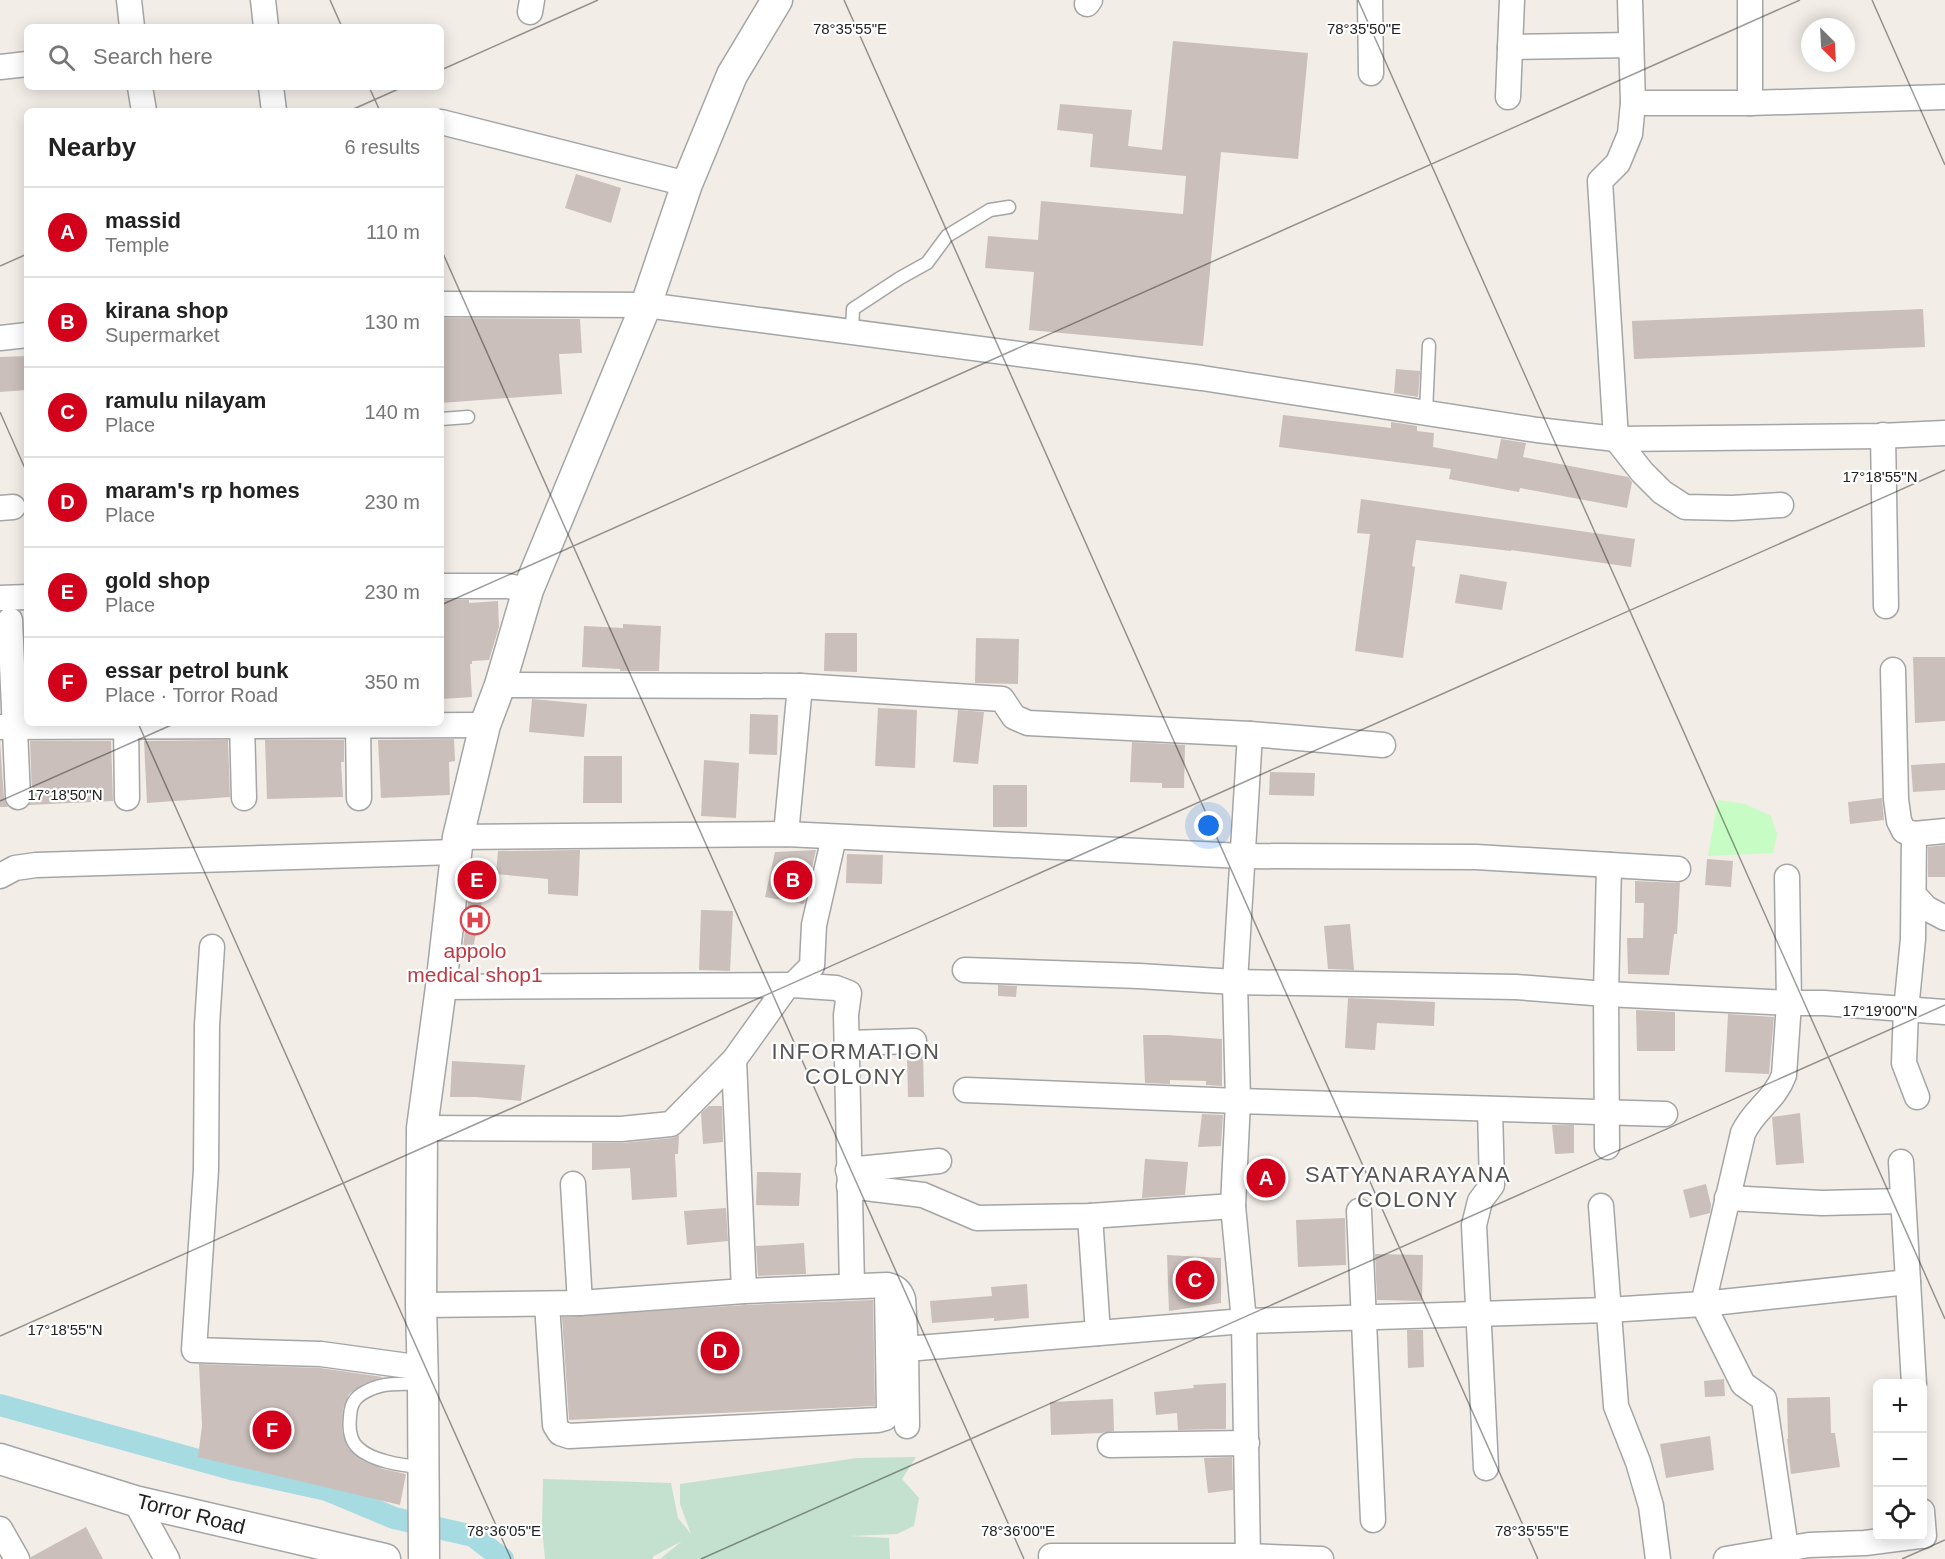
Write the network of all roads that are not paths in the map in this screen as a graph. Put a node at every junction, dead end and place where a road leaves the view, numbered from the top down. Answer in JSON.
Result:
{"nodes":[{"id":1,"x":129,"y":0,"type":"edge"},
{"id":2,"x":263,"y":0,"type":"edge"},
{"id":3,"x":777,"y":0,"type":"edge"},
{"id":4,"x":1370,"y":0,"type":"edge"},
{"id":5,"x":1512,"y":0,"type":"edge"},
{"id":6,"x":1629,"y":0,"type":"edge"},
{"id":7,"x":1750,"y":0,"type":"edge"},
{"id":8,"x":132,"y":24,"type":"edge"},
{"id":9,"x":266,"y":24,"type":"edge"},
{"id":10,"x":1631,"y":45,"type":"junction"},
{"id":11,"x":1510,"y":47,"type":"junction"},
{"id":12,"x":24,"y":64,"type":"edge"},
{"id":13,"x":0,"y":67,"type":"edge"},
{"id":14,"x":1371,"y":73,"type":"dead end"},
{"id":15,"x":140,"y":90,"type":"edge"},
{"id":16,"x":271,"y":90,"type":"edge"},
{"id":17,"x":1945,"y":97,"type":"edge"},
{"id":18,"x":1508,"y":98,"type":"dead end"},
{"id":19,"x":1633,"y":103,"type":"junction"},
{"id":20,"x":1750,"y":104,"type":"junction"},
{"id":21,"x":144,"y":108,"type":"edge"},
{"id":22,"x":274,"y":108,"type":"edge"},
{"id":23,"x":444,"y":124,"type":"edge"},
{"id":24,"x":687,"y":184,"type":"junction"},
{"id":25,"x":1009,"y":207,"type":"dead end"},
{"id":26,"x":444,"y":304,"type":"edge"},
{"id":27,"x":646,"y":305,"type":"junction"},
{"id":28,"x":852,"y":332,"type":"junction"},
{"id":29,"x":24,"y":335,"type":"edge"},
{"id":30,"x":0,"y":338,"type":"edge"},
{"id":31,"x":1429,"y":345,"type":"dead end"},
{"id":32,"x":1426,"y":412,"type":"junction"},
{"id":33,"x":468,"y":417,"type":"dead end"},
{"id":34,"x":444,"y":419,"type":"edge"},
{"id":35,"x":1945,"y":433,"type":"edge"},
{"id":36,"x":1883,"y":435,"type":"junction"},
{"id":37,"x":1616,"y":439,"type":"junction"},
{"id":38,"x":1781,"y":506,"type":"dead end"},
{"id":39,"x":444,"y":586,"type":"edge"},
{"id":40,"x":528,"y":590,"type":"junction"},
{"id":41,"x":24,"y":599,"type":"edge"},
{"id":42,"x":1886,"y":606,"type":"dead end"},
{"id":43,"x":5,"y":609,"type":"edge"},
{"id":44,"x":1893,"y":670,"type":"dead end"},
{"id":45,"x":500,"y":685,"type":"junction"},
{"id":46,"x":801,"y":686,"type":"junction"},
{"id":47,"x":444,"y":724,"type":"edge"},
{"id":48,"x":485,"y":725,"type":"junction"},
{"id":49,"x":67,"y":726,"type":"edge"},
{"id":50,"x":126,"y":726,"type":"edge"},
{"id":51,"x":242,"y":726,"type":"edge"},
{"id":52,"x":358,"y":726,"type":"edge"},
{"id":53,"x":8,"y":727,"type":"edge"},
{"id":54,"x":1250,"y":734,"type":"junction"},
{"id":55,"x":1383,"y":745,"type":"dead end"},
{"id":56,"x":18,"y":797,"type":"dead end"},
{"id":57,"x":127,"y":798,"type":"dead end"},
{"id":58,"x":244,"y":798,"type":"dead end"},
{"id":59,"x":359,"y":798,"type":"dead end"},
{"id":60,"x":1945,"y":831,"type":"edge"},
{"id":61,"x":786,"y":834,"type":"junction"},
{"id":62,"x":1914,"y":834,"type":"junction"},
{"id":63,"x":834,"y":837,"type":"junction"},
{"id":64,"x":457,"y":845,"type":"junction"},
{"id":65,"x":1242,"y":855,"type":"junction"},
{"id":66,"x":1610,"y":865,"type":"junction"},
{"id":67,"x":1678,"y":868,"type":"dead end"},
{"id":68,"x":0,"y":876,"type":"edge"},
{"id":69,"x":1787,"y":877,"type":"dead end"},
{"id":70,"x":1914,"y":895,"type":"junction"},
{"id":71,"x":1945,"y":918,"type":"edge"},
{"id":72,"x":212,"y":947,"type":"dead end"},
{"id":73,"x":965,"y":970,"type":"dead end"},
{"id":74,"x":1235,"y":982,"type":"junction"},
{"id":75,"x":790,"y":986,"type":"junction"},
{"id":76,"x":441,"y":987,"type":"junction"},
{"id":77,"x":1606,"y":994,"type":"junction"},
{"id":78,"x":1789,"y":1003,"type":"junction"},
{"id":79,"x":1906,"y":1010,"type":"junction"},
{"id":80,"x":1945,"y":1012,"type":"edge"},
{"id":81,"x":914,"y":1041,"type":"dead end"},
{"id":82,"x":847,"y":1043,"type":"junction"},
{"id":83,"x":734,"y":1060,"type":"junction"},
{"id":84,"x":966,"y":1090,"type":"dead end"},
{"id":85,"x":1917,"y":1097,"type":"dead end"},
{"id":86,"x":1238,"y":1101,"type":"junction"},
{"id":87,"x":1490,"y":1108,"type":"junction"},
{"id":88,"x":1608,"y":1113,"type":"junction"},
{"id":89,"x":1665,"y":1113,"type":"dead end"},
{"id":90,"x":423,"y":1128,"type":"junction"},
{"id":91,"x":1607,"y":1148,"type":"dead end"},
{"id":92,"x":939,"y":1161,"type":"dead end"},
{"id":93,"x":1901,"y":1162,"type":"dead end"},
{"id":94,"x":848,"y":1178,"type":"junction"},
{"id":95,"x":573,"y":1184,"type":"dead end"},
{"id":96,"x":1727,"y":1198,"type":"junction"},
{"id":97,"x":1903,"y":1201,"type":"junction"},
{"id":98,"x":1233,"y":1206,"type":"junction"},
{"id":99,"x":1600,"y":1206,"type":"dead end"},
{"id":100,"x":1359,"y":1211,"type":"dead end"},
{"id":101,"x":1090,"y":1216,"type":"junction"},
{"id":102,"x":1908,"y":1282,"type":"junction"},
{"id":103,"x":887,"y":1285,"type":"junction"},
{"id":104,"x":852,"y":1286,"type":"junction"},
{"id":105,"x":744,"y":1291,"type":"junction"},
{"id":106,"x":580,"y":1303,"type":"junction"},
{"id":107,"x":547,"y":1304,"type":"junction"},
{"id":108,"x":1703,"y":1304,"type":"junction"},
{"id":109,"x":421,"y":1305,"type":"junction"},
{"id":110,"x":1608,"y":1310,"type":"junction"},
{"id":111,"x":1479,"y":1313,"type":"junction"},
{"id":112,"x":1364,"y":1316,"type":"junction"},
{"id":113,"x":1244,"y":1321,"type":"junction"},
{"id":114,"x":1098,"y":1333,"type":"junction"},
{"id":115,"x":906,"y":1349,"type":"junction"},
{"id":116,"x":423,"y":1376,"type":"junction"},
{"id":117,"x":1914,"y":1379,"type":"edge"},
{"id":118,"x":907,"y":1426,"type":"dead end"},
{"id":119,"x":1247,"y":1443,"type":"junction"},
{"id":120,"x":1110,"y":1444,"type":"dead end"},
{"id":121,"x":0,"y":1459,"type":"edge"},
{"id":122,"x":424,"y":1467,"type":"junction"},
{"id":123,"x":1486,"y":1468,"type":"dead end"},
{"id":124,"x":135,"y":1501,"type":"junction"},
{"id":125,"x":1373,"y":1520,"type":"dead end"},
{"id":126,"x":0,"y":1529,"type":"edge"},
{"id":127,"x":1928,"y":1536,"type":"edge"},
{"id":128,"x":1786,"y":1548,"type":"junction"},
{"id":129,"x":1865,"y":1551,"type":"edge"},
{"id":130,"x":1051,"y":1556,"type":"dead end"},
{"id":131,"x":1247,"y":1558,"type":"edge"},
{"id":132,"x":17,"y":1559,"type":"edge"},
{"id":133,"x":167,"y":1559,"type":"edge"},
{"id":134,"x":385,"y":1559,"type":"edge"},
{"id":135,"x":424,"y":1559,"type":"edge"},
{"id":136,"x":1321,"y":1559,"type":"edge"},
{"id":137,"x":1658,"y":1559,"type":"edge"},
{"id":138,"x":1726,"y":1559,"type":"edge"}],
"edges":[{"from":1,"to":8,"type":"street"},
{"from":2,"to":9,"type":"street"},
{"from":3,"to":24,"type":"street"},
{"from":4,"to":14,"type":"street"},
{"from":5,"to":11,"type":"street"},
{"from":6,"to":10,"type":"street"},
{"from":7,"to":20,"type":"street"},
{"from":10,"to":11,"type":"street"},
{"from":10,"to":19,"type":"street"},
{"from":11,"to":18,"type":"street"},
{"from":12,"to":13,"type":"street"},
{"from":15,"to":21,"type":"street"},
{"from":16,"to":22,"type":"street"},
{"from":17,"to":20,"type":"street"},
{"from":19,"to":20,"type":"street"},
{"from":19,"to":37,"type":"street"},
{"from":23,"to":24,"type":"street"},
{"from":24,"to":27,"type":"street"},
{"from":25,"to":28,"type":"lane"},
{"from":26,"to":27,"type":"street"},
{"from":27,"to":28,"type":"street"},
{"from":27,"to":40,"type":"street"},
{"from":28,"to":32,"type":"street"},
{"from":29,"to":30,"type":"street"},
{"from":31,"to":32,"type":"lane"},
{"from":32,"to":37,"type":"street"},
{"from":33,"to":34,"type":"lane"},
{"from":35,"to":36,"type":"street"},
{"from":36,"to":37,"type":"street"},
{"from":36,"to":42,"type":"street"},
{"from":37,"to":38,"type":"street"},
{"from":39,"to":40,"type":"street"},
{"from":40,"to":45,"type":"street"},
{"from":41,"to":43,"type":"street"},
{"from":43,"to":53,"type":"street"},
{"from":44,"to":62,"type":"street"},
{"from":45,"to":46,"type":"street"},
{"from":45,"to":48,"type":"street"},
{"from":46,"to":54,"type":"street"},
{"from":46,"to":61,"type":"street"},
{"from":47,"to":48,"type":"street"},
{"from":48,"to":64,"type":"street"},
{"from":49,"to":53,"type":"street"},
{"from":50,"to":57,"type":"street"},
{"from":51,"to":58,"type":"street"},
{"from":52,"to":59,"type":"street"},
{"from":53,"to":56,"type":"street"},
{"from":54,"to":55,"type":"street"},
{"from":54,"to":65,"type":"street"},
{"from":60,"to":62,"type":"street"},
{"from":61,"to":63,"type":"street"},
{"from":61,"to":64,"type":"street"},
{"from":62,"to":70,"type":"street"},
{"from":63,"to":65,"type":"street"},
{"from":63,"to":75,"type":"street"},
{"from":64,"to":68,"type":"street"},
{"from":64,"to":76,"type":"street"},
{"from":65,"to":66,"type":"street"},
{"from":65,"to":74,"type":"street"},
{"from":66,"to":67,"type":"street"},
{"from":66,"to":77,"type":"street"},
{"from":69,"to":78,"type":"street"},
{"from":70,"to":71,"type":"street"},
{"from":70,"to":79,"type":"street"},
{"from":72,"to":116,"type":"street"},
{"from":73,"to":74,"type":"street"},
{"from":74,"to":77,"type":"street"},
{"from":74,"to":86,"type":"street"},
{"from":75,"to":76,"type":"street"},
{"from":75,"to":82,"type":"street"},
{"from":75,"to":83,"type":"street"},
{"from":76,"to":90,"type":"street"},
{"from":77,"to":78,"type":"street"},
{"from":77,"to":88,"type":"street"},
{"from":78,"to":79,"type":"street"},
{"from":78,"to":96,"type":"street"},
{"from":79,"to":80,"type":"street"},
{"from":79,"to":85,"type":"street"},
{"from":81,"to":82,"type":"street"},
{"from":82,"to":94,"type":"street"},
{"from":83,"to":90,"type":"street"},
{"from":83,"to":105,"type":"street"},
{"from":84,"to":86,"type":"street"},
{"from":86,"to":87,"type":"street"},
{"from":86,"to":98,"type":"street"},
{"from":87,"to":88,"type":"street"},
{"from":87,"to":111,"type":"street"},
{"from":88,"to":89,"type":"street"},
{"from":88,"to":91,"type":"street"},
{"from":90,"to":109,"type":"street"},
{"from":92,"to":94,"type":"street"},
{"from":93,"to":97,"type":"street"},
{"from":94,"to":101,"type":"street"},
{"from":94,"to":104,"type":"street"},
{"from":95,"to":106,"type":"street"},
{"from":96,"to":97,"type":"street"},
{"from":96,"to":108,"type":"street"},
{"from":97,"to":102,"type":"street"},
{"from":98,"to":101,"type":"street"},
{"from":98,"to":113,"type":"street"},
{"from":99,"to":110,"type":"street"},
{"from":100,"to":112,"type":"street"},
{"from":101,"to":114,"type":"street"},
{"from":102,"to":108,"type":"street"},
{"from":102,"to":117,"type":"street"},
{"from":103,"to":104,"type":"street"},
{"from":103,"to":107,"type":"street"},
{"from":103,"to":115,"type":"street"},
{"from":104,"to":105,"type":"street"},
{"from":105,"to":106,"type":"street"},
{"from":106,"to":107,"type":"street"},
{"from":107,"to":109,"type":"street"},
{"from":108,"to":110,"type":"street"},
{"from":108,"to":128,"type":"street"},
{"from":109,"to":116,"type":"street"},
{"from":110,"to":111,"type":"street"},
{"from":110,"to":137,"type":"street"},
{"from":111,"to":112,"type":"street"},
{"from":111,"to":123,"type":"street"},
{"from":112,"to":113,"type":"street"},
{"from":112,"to":125,"type":"street"},
{"from":113,"to":114,"type":"street"},
{"from":113,"to":119,"type":"street"},
{"from":114,"to":115,"type":"street"},
{"from":115,"to":118,"type":"street"},
{"from":116,"to":122,"type":"street"},
{"from":116,"to":122,"type":"lane"},
{"from":119,"to":120,"type":"street"},
{"from":119,"to":131,"type":"street"},
{"from":121,"to":124,"type":"street","name":"Torror Road"},
{"from":122,"to":135,"type":"street"},
{"from":124,"to":133,"type":"street"},
{"from":124,"to":134,"type":"street","name":"Torror Road"},
{"from":126,"to":132,"type":"street"},
{"from":127,"to":129,"type":"street"},
{"from":128,"to":129,"type":"street"},
{"from":128,"to":138,"type":"street"},
{"from":130,"to":131,"type":"street"},
{"from":131,"to":136,"type":"street"}]}
